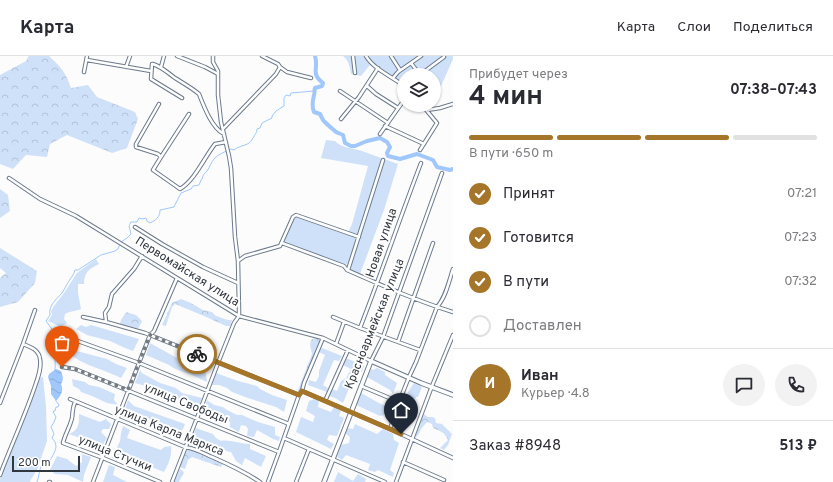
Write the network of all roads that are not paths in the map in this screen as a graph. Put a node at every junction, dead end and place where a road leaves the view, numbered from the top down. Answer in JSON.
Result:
{"nodes":[{"id":1,"x":87,"y":56,"type":"edge"},
{"id":2,"x":130,"y":56,"type":"edge"},
{"id":3,"x":164,"y":56,"type":"edge"},
{"id":4,"x":177,"y":56,"type":"edge"},
{"id":5,"x":213,"y":56,"type":"edge"},
{"id":6,"x":262,"y":56,"type":"edge"},
{"id":7,"x":353,"y":56,"type":"edge"},
{"id":8,"x":366,"y":56,"type":"edge"},
{"id":9,"x":391,"y":56,"type":"edge"},
{"id":10,"x":421,"y":56,"type":"edge"},
{"id":11,"x":416,"y":57,"type":"edge"},
{"id":12,"x":444,"y":57,"type":"dead end"},
{"id":13,"x":87,"y":60,"type":"junction"},
{"id":14,"x":411,"y":63,"type":"junction"},
{"id":15,"x":161,"y":66,"type":"junction"},
{"id":16,"x":126,"y":67,"type":"junction"},
{"id":17,"x":280,"y":68,"type":"junction"},
{"id":18,"x":378,"y":68,"type":"junction"},
{"id":19,"x":399,"y":68,"type":"edge"},
{"id":20,"x":403,"y":68,"type":"edge"},
{"id":21,"x":151,"y":71,"type":"junction"},
{"id":22,"x":84,"y":72,"type":"dead end"},
{"id":23,"x":355,"y":72,"type":"dead end"},
{"id":24,"x":397,"y":73,"type":"edge"},
{"id":25,"x":218,"y":74,"type":"junction"},
{"id":26,"x":311,"y":78,"type":"dead end"},
{"id":27,"x":393,"y":78,"type":"junction"},
{"id":28,"x":397,"y":81,"type":"edge"},
{"id":29,"x":367,"y":86,"type":"junction"},
{"id":30,"x":340,"y":91,"type":"dead end"},
{"id":31,"x":182,"y":98,"type":"dead end"},
{"id":32,"x":356,"y":101,"type":"junction"},
{"id":33,"x":159,"y":104,"type":"dead end"},
{"id":34,"x":453,"y":104,"type":"edge"},
{"id":35,"x":397,"y":107,"type":"edge"},
{"id":36,"x":441,"y":108,"type":"edge"},
{"id":37,"x":397,"y":110,"type":"edge"},
{"id":38,"x":428,"y":112,"type":"edge"},
{"id":39,"x":189,"y":114,"type":"dead end"},
{"id":40,"x":341,"y":119,"type":"dead end"},
{"id":41,"x":388,"y":123,"type":"junction"},
{"id":42,"x":385,"y":126,"type":"junction"},
{"id":43,"x":223,"y":129,"type":"junction"},
{"id":44,"x":224,"y":134,"type":"junction"},
{"id":45,"x":380,"y":134,"type":"dead end"},
{"id":46,"x":226,"y":142,"type":"junction"},
{"id":47,"x":424,"y":144,"type":"junction"},
{"id":48,"x":420,"y":150,"type":"dead end"},
{"id":49,"x":161,"y":157,"type":"junction"},
{"id":50,"x":383,"y":160,"type":"dead end"},
{"id":51,"x":421,"y":163,"type":"dead end"},
{"id":52,"x":442,"y":173,"type":"dead end"},
{"id":53,"x":9,"y":178,"type":"dead end"},
{"id":54,"x":135,"y":227,"type":"dead end"},
{"id":55,"x":359,"y":237,"type":"junction"},
{"id":56,"x":282,"y":243,"type":"junction"},
{"id":57,"x":433,"y":243,"type":"dead end"},
{"id":58,"x":142,"y":256,"type":"junction"},
{"id":59,"x":238,"y":261,"type":"junction"},
{"id":60,"x":348,"y":270,"type":"junction"},
{"id":61,"x":453,"y":270,"type":"edge"},
{"id":62,"x":177,"y":278,"type":"junction"},
{"id":63,"x":238,"y":283,"type":"junction"},
{"id":64,"x":378,"y":283,"type":"junction"},
{"id":65,"x":399,"y":292,"type":"junction"},
{"id":66,"x":413,"y":298,"type":"junction"},
{"id":67,"x":437,"y":307,"type":"junction"},
{"id":68,"x":35,"y":310,"type":"dead end"},
{"id":69,"x":453,"y":312,"type":"edge"},
{"id":70,"x":239,"y":316,"type":"junction"},
{"id":71,"x":83,"y":317,"type":"dead end"},
{"id":72,"x":333,"y":317,"type":"dead end"},
{"id":73,"x":106,"y":322,"type":"junction"},
{"id":74,"x":344,"y":322,"type":"junction"},
{"id":75,"x":360,"y":328,"type":"junction"},
{"id":76,"x":150,"y":335,"type":"junction"},
{"id":77,"x":453,"y":335,"type":"edge"},
{"id":78,"x":383,"y":337,"type":"junction"},
{"id":79,"x":323,"y":338,"type":"junction"},
{"id":80,"x":75,"y":340,"type":"dead end"},
{"id":81,"x":398,"y":342,"type":"junction"},
{"id":82,"x":23,"y":344,"type":"junction"},
{"id":83,"x":336,"y":344,"type":"junction"},
{"id":84,"x":348,"y":350,"type":"junction"},
{"id":85,"x":420,"y":350,"type":"junction"},
{"id":86,"x":371,"y":361,"type":"junction"},
{"id":87,"x":139,"y":363,"type":"junction"},
{"id":88,"x":218,"y":363,"type":"junction"},
{"id":89,"x":62,"y":367,"type":"dead end"},
{"id":90,"x":409,"y":377,"type":"junction"},
{"id":91,"x":361,"y":386,"type":"junction"},
{"id":92,"x":432,"y":386,"type":"junction"},
{"id":93,"x":128,"y":390,"type":"junction"},
{"id":94,"x":207,"y":390,"type":"junction"},
{"id":95,"x":302,"y":391,"type":"junction"},
{"id":96,"x":299,"y":395,"type":"junction"},
{"id":97,"x":453,"y":395,"type":"edge"},
{"id":98,"x":70,"y":399,"type":"dead end"},
{"id":99,"x":325,"y":401,"type":"junction"},
{"id":100,"x":75,"y":402,"type":"junction"},
{"id":101,"x":399,"y":402,"type":"junction"},
{"id":102,"x":0,"y":403,"type":"edge"},
{"id":103,"x":351,"y":412,"type":"junction"},
{"id":104,"x":197,"y":418,"type":"junction"},
{"id":105,"x":118,"y":419,"type":"junction"},
{"id":106,"x":289,"y":424,"type":"junction"},
{"id":107,"x":390,"y":429,"type":"junction"},
{"id":108,"x":284,"y":438,"type":"junction"},
{"id":109,"x":411,"y":440,"type":"junction"},
{"id":110,"x":186,"y":447,"type":"junction"},
{"id":111,"x":309,"y":449,"type":"junction"},
{"id":112,"x":280,"y":452,"type":"junction"},
{"id":113,"x":103,"y":458,"type":"junction"},
{"id":114,"x":453,"y":458,"type":"edge"},
{"id":115,"x":332,"y":459,"type":"junction"},
{"id":116,"x":403,"y":462,"type":"junction"},
{"id":117,"x":0,"y":475,"type":"edge"},
{"id":118,"x":444,"y":480,"type":"dead end"},
{"id":119,"x":93,"y":482,"type":"edge"},
{"id":120,"x":160,"y":482,"type":"edge"},
{"id":121,"x":172,"y":482,"type":"edge"},
{"id":122,"x":260,"y":482,"type":"edge"},
{"id":123,"x":268,"y":482,"type":"edge"},
{"id":124,"x":296,"y":482,"type":"edge"},
{"id":125,"x":324,"y":482,"type":"edge"},
{"id":126,"x":385,"y":482,"type":"edge"},
{"id":127,"x":396,"y":482,"type":"edge"}],
"edges":[{"from":1,"to":13,"type":"street"},
{"from":2,"to":16,"type":"street"},
{"from":3,"to":15,"type":"street"},
{"from":4,"to":25,"type":"street"},
{"from":5,"to":25,"type":"street"},
{"from":6,"to":17,"type":"street"},
{"from":7,"to":23,"type":"street"},
{"from":8,"to":18,"type":"street"},
{"from":9,"to":19,"type":"street"},
{"from":10,"to":11,"type":"street"},
{"from":11,"to":14,"type":"street"},
{"from":12,"to":14,"type":"street"},
{"from":13,"to":16,"type":"street"},
{"from":13,"to":22,"type":"street"},
{"from":14,"to":20,"type":"street"},
{"from":15,"to":21,"type":"street"},
{"from":15,"to":44,"type":"street"},
{"from":16,"to":21,"type":"street"},
{"from":17,"to":26,"type":"street"},
{"from":17,"to":43,"type":"street"},
{"from":18,"to":27,"type":"street"},
{"from":18,"to":29,"type":"street"},
{"from":21,"to":31,"type":"street"},
{"from":24,"to":27,"type":"street"},
{"from":25,"to":43,"type":"street"},
{"from":27,"to":28,"type":"street"},
{"from":29,"to":32,"type":"street"},
{"from":29,"to":35,"type":"street"},
{"from":30,"to":32,"type":"street"},
{"from":32,"to":40,"type":"street"},
{"from":32,"to":41,"type":"street"},
{"from":33,"to":49,"type":"street"},
{"from":34,"to":36,"type":"street"},
{"from":37,"to":41,"type":"street"},
{"from":38,"to":47,"type":"street"},
{"from":39,"to":49,"type":"street"},
{"from":41,"to":42,"type":"street"},
{"from":42,"to":45,"type":"street"},
{"from":42,"to":47,"type":"street"},
{"from":43,"to":44,"type":"street"},
{"from":44,"to":46,"type":"street"},
{"from":46,"to":49,"type":"street"},
{"from":46,"to":59,"type":"street"},
{"from":47,"to":48,"type":"street"},
{"from":50,"to":55,"type":"street"},
{"from":51,"to":64,"type":"street","name":"Новая улица"},
{"from":52,"to":65,"type":"street","name":"Красноармейская улица"},
{"from":53,"to":58,"type":"street","name":"Первомайская улица"},
{"from":54,"to":63,"type":"street"},
{"from":55,"to":56,"type":"street"},
{"from":55,"to":60,"type":"street"},
{"from":56,"to":59,"type":"street"},
{"from":56,"to":60,"type":"street"},
{"from":57,"to":66,"type":"street"},
{"from":58,"to":62,"type":"street","name":"Первомайская улица"},
{"from":58,"to":73,"type":"street"},
{"from":59,"to":63,"type":"street"},
{"from":60,"to":64,"type":"street"},
{"from":61,"to":67,"type":"street"},
{"from":62,"to":70,"type":"street","name":"Первомайская улица"},
{"from":62,"to":76,"type":"street"},
{"from":63,"to":70,"type":"street"},
{"from":64,"to":65,"type":"street"},
{"from":64,"to":75,"type":"street","name":"Новая улица"},
{"from":65,"to":66,"type":"street"},
{"from":65,"to":78,"type":"street","name":"Красноармейская улица"},
{"from":66,"to":67,"type":"street"},
{"from":66,"to":81,"type":"street"},
{"from":67,"to":69,"type":"street"},
{"from":67,"to":85,"type":"street"},
{"from":68,"to":82,"type":"street"},
{"from":70,"to":79,"type":"street","name":"Первомайская улица"},
{"from":70,"to":88,"type":"street"},
{"from":71,"to":73,"type":"street"},
{"from":72,"to":74,"type":"street"},
{"from":73,"to":76,"type":"street"},
{"from":74,"to":75,"type":"street"},
{"from":74,"to":83,"type":"street"},
{"from":75,"to":78,"type":"street"},
{"from":76,"to":87,"type":"street"},
{"from":76,"to":88,"type":"street"},
{"from":77,"to":92,"type":"street"},
{"from":78,"to":81,"type":"street"},
{"from":78,"to":86,"type":"street","name":"Красноармейская улица"},
{"from":79,"to":83,"type":"street","name":"Первомайская улица"},
{"from":79,"to":95,"type":"street"},
{"from":80,"to":87,"type":"street"},
{"from":81,"to":85,"type":"street"},
{"from":82,"to":102,"type":"street"},
{"from":82,"to":117,"type":"street"},
{"from":83,"to":84,"type":"street","name":"Первомайская улица"},
{"from":84,"to":86,"type":"street","name":"Первомайская улица"},
{"from":84,"to":99,"type":"street"},
{"from":85,"to":90,"type":"street"},
{"from":86,"to":90,"type":"main road","name":"Первомайская улица"},
{"from":86,"to":91,"type":"main road","name":"Красноармейская улица"},
{"from":87,"to":93,"type":"street"},
{"from":87,"to":94,"type":"street"},
{"from":88,"to":94,"type":"street"},
{"from":88,"to":96,"type":"street"},
{"from":89,"to":93,"type":"street","name":"улица Свободы"},
{"from":90,"to":92,"type":"main road","name":"Первомайская улица"},
{"from":90,"to":101,"type":"street"},
{"from":91,"to":101,"type":"street"},
{"from":91,"to":103,"type":"main road","name":"Красноармейская улица"},
{"from":92,"to":97,"type":"main road","name":"Первомайская улица"},
{"from":92,"to":109,"type":"street"},
{"from":93,"to":104,"type":"street","name":"улица Свободы"},
{"from":93,"to":105,"type":"street"},
{"from":94,"to":104,"type":"street"},
{"from":94,"to":106,"type":"street"},
{"from":95,"to":96,"type":"street"},
{"from":95,"to":99,"type":"street"},
{"from":96,"to":106,"type":"street"},
{"from":98,"to":100,"type":"street","name":"улица Карла Маркса"},
{"from":99,"to":103,"type":"street"},
{"from":100,"to":105,"type":"street","name":"улица Карла Маркса"},
{"from":100,"to":113,"type":"street","name":"улица Стучки"},
{"from":101,"to":107,"type":"street"},
{"from":103,"to":107,"type":"street"},
{"from":103,"to":115,"type":"main road","name":"Красноармейская улица"},
{"from":104,"to":110,"type":"street"},
{"from":104,"to":112,"type":"street","name":"улица Свободы"},
{"from":105,"to":110,"type":"street","name":"улица Карла Маркса"},
{"from":105,"to":113,"type":"street"},
{"from":106,"to":108,"type":"street"},
{"from":107,"to":109,"type":"street"},
{"from":108,"to":111,"type":"street"},
{"from":108,"to":112,"type":"street"},
{"from":109,"to":114,"type":"street"},
{"from":109,"to":116,"type":"street"},
{"from":110,"to":121,"type":"street"},
{"from":110,"to":122,"type":"street","name":"улица Карла Маркса"},
{"from":111,"to":115,"type":"street"},
{"from":111,"to":124,"type":"street"},
{"from":112,"to":123,"type":"street"},
{"from":113,"to":119,"type":"street"},
{"from":113,"to":120,"type":"street","name":"улица Стучки"},
{"from":115,"to":125,"type":"main road","name":"Красноармейская улица"},
{"from":115,"to":126,"type":"street"},
{"from":116,"to":118,"type":"street"},
{"from":116,"to":127,"type":"street"}]}
